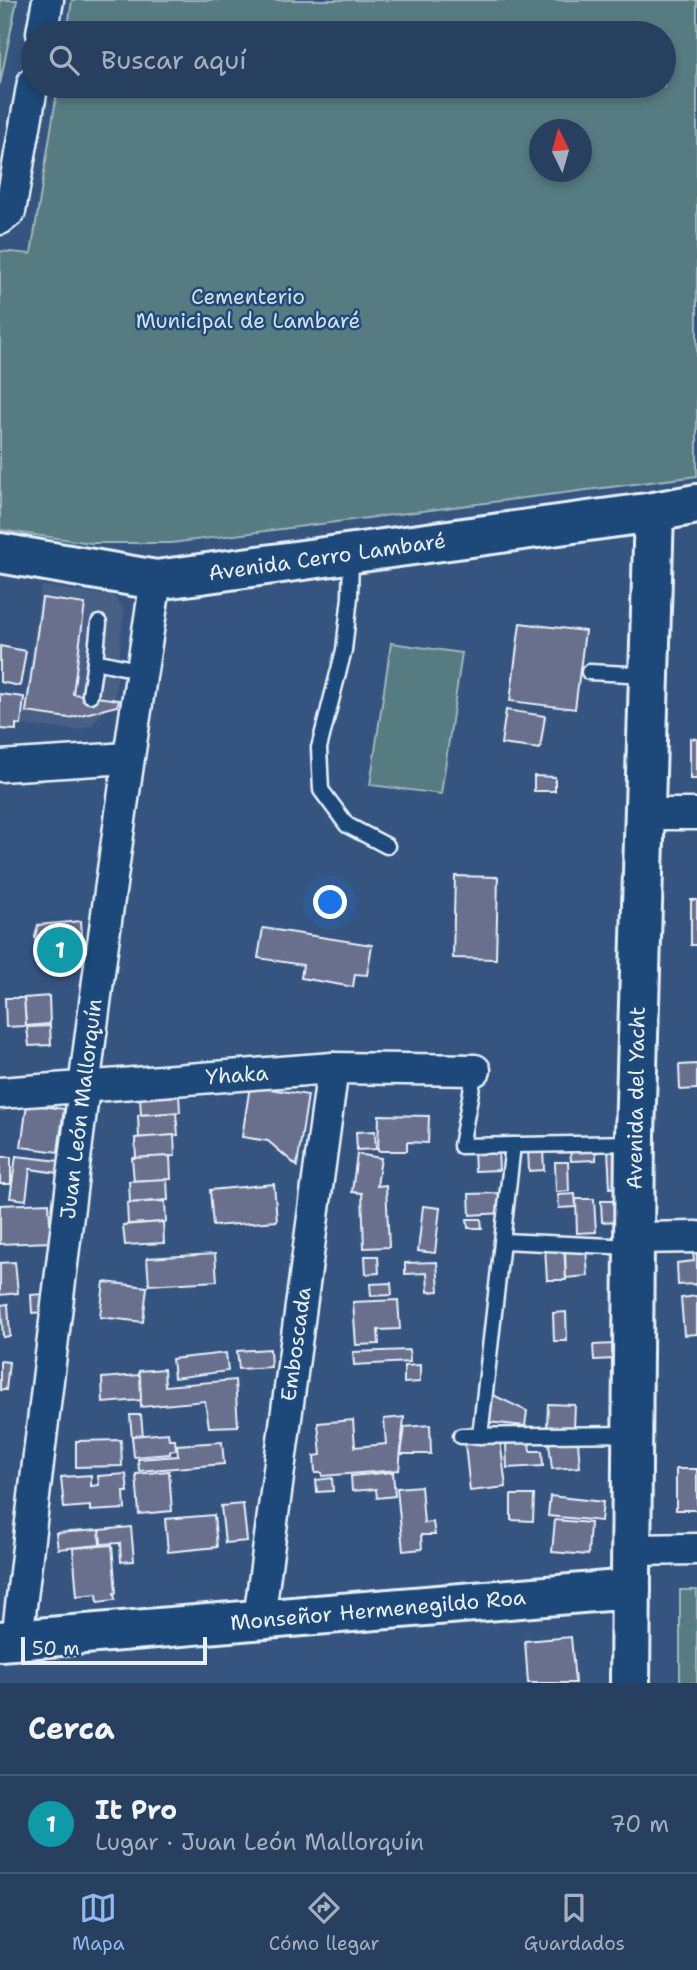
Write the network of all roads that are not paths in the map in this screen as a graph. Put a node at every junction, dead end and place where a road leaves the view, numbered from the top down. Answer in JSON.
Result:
{"nodes":[{"id":1,"x":48,"y":0,"type":"edge"},
{"id":2,"x":44,"y":21,"type":"edge"},
{"id":3,"x":30,"y":98,"type":"edge"},
{"id":4,"x":5,"y":215,"type":"edge"},
{"id":5,"x":697,"y":504,"type":"edge"},
{"id":6,"x":654,"y":513,"type":"junction"},
{"id":7,"x":697,"y":513,"type":"edge"},
{"id":8,"x":0,"y":553,"type":"edge"},
{"id":9,"x":351,"y":554,"type":"junction"},
{"id":10,"x":156,"y":580,"type":"junction"},
{"id":11,"x":99,"y":623,"type":"dead end"},
{"id":12,"x":95,"y":661,"type":"junction"},
{"id":13,"x":142,"y":671,"type":"junction"},
{"id":14,"x":589,"y":672,"type":"dead end"},
{"id":15,"x":649,"y":675,"type":"junction"},
{"id":16,"x":90,"y":695,"type":"dead end"},
{"id":17,"x":128,"y":758,"type":"junction"},
{"id":18,"x":0,"y":766,"type":"edge"},
{"id":19,"x":644,"y":814,"type":"junction"},
{"id":20,"x":697,"y":814,"type":"edge"},
{"id":21,"x":387,"y":846,"type":"dead end"},
{"id":22,"x":333,"y":1068,"type":"junction"},
{"id":23,"x":475,"y":1070,"type":"joint"},
{"id":24,"x":83,"y":1087,"type":"junction"},
{"id":25,"x":0,"y":1093,"type":"edge"},
{"id":26,"x":635,"y":1143,"type":"junction"},
{"id":27,"x":513,"y":1145,"type":"junction"},
{"id":28,"x":697,"y":1237,"type":"edge"},
{"id":29,"x":502,"y":1241,"type":"junction"},
{"id":30,"x":633,"y":1242,"type":"junction"},
{"id":31,"x":632,"y":1434,"type":"junction"},
{"id":32,"x":461,"y":1436,"type":"dead end"},
{"id":33,"x":480,"y":1436,"type":"junction"},
{"id":34,"x":697,"y":1549,"type":"edge"},
{"id":35,"x":631,"y":1550,"type":"junction"},
{"id":36,"x":631,"y":1588,"type":"junction"},
{"id":37,"x":259,"y":1619,"type":"junction"},
{"id":38,"x":8,"y":1640,"type":"edge"},
{"id":39,"x":630,"y":1683,"type":"edge"}],
"edges":[{"from":1,"to":2,"type":"street"},
{"from":3,"to":4,"type":"street"},
{"from":5,"to":6,"type":"street","name":"Avenida Cerro Lambaré"},
{"from":6,"to":7,"type":"street","name":"Avenida Cerro Lambaré"},
{"from":6,"to":9,"type":"street","name":"Avenida Cerro Lambaré"},
{"from":6,"to":15,"type":"street","name":"Avenida del Yacht"},
{"from":8,"to":10,"type":"street","name":"Avenida Cerro Lambaré"},
{"from":9,"to":10,"type":"street","name":"Avenida Cerro Lambaré"},
{"from":9,"to":21,"type":"lane"},
{"from":10,"to":13,"type":"street","name":"Juan León Mallorquín"},
{"from":11,"to":12,"type":"lane"},
{"from":12,"to":13,"type":"lane"},
{"from":12,"to":16,"type":"lane"},
{"from":13,"to":17,"type":"street","name":"Juan León Mallorquín"},
{"from":14,"to":15,"type":"lane"},
{"from":15,"to":19,"type":"street","name":"Avenida del Yacht"},
{"from":17,"to":18,"type":"street"},
{"from":17,"to":24,"type":"street","name":"Juan León Mallorquín"},
{"from":19,"to":20,"type":"street"},
{"from":19,"to":26,"type":"street","name":"Avenida del Yacht"},
{"from":22,"to":23,"type":"street","name":"Yhaka"},
{"from":22,"to":24,"type":"street","name":"Yhaka"},
{"from":22,"to":37,"type":"street","name":"Emboscada"},
{"from":23,"to":27,"type":"lane"},
{"from":24,"to":25,"type":"street","name":"Yhaka"},
{"from":24,"to":38,"type":"street","name":"Juan León Mallorquín"},
{"from":26,"to":27,"type":"lane"},
{"from":26,"to":30,"type":"street","name":"Avenida del Yacht"},
{"from":27,"to":29,"type":"lane"},
{"from":28,"to":30,"type":"street"},
{"from":29,"to":30,"type":"lane"},
{"from":29,"to":33,"type":"lane"},
{"from":30,"to":31,"type":"street","name":"Avenida del Yacht"},
{"from":31,"to":33,"type":"lane"},
{"from":31,"to":35,"type":"street","name":"Avenida del Yacht"},
{"from":32,"to":33,"type":"lane"},
{"from":34,"to":35,"type":"street"},
{"from":35,"to":36,"type":"street","name":"Avenida del Yacht"},
{"from":36,"to":37,"type":"street","name":"Monseñor Hermenegildo Roa"},
{"from":36,"to":39,"type":"street","name":"Avenida del Yacht"},
{"from":37,"to":38,"type":"street","name":"Monseñor Hermenegildo Roa"}]}
